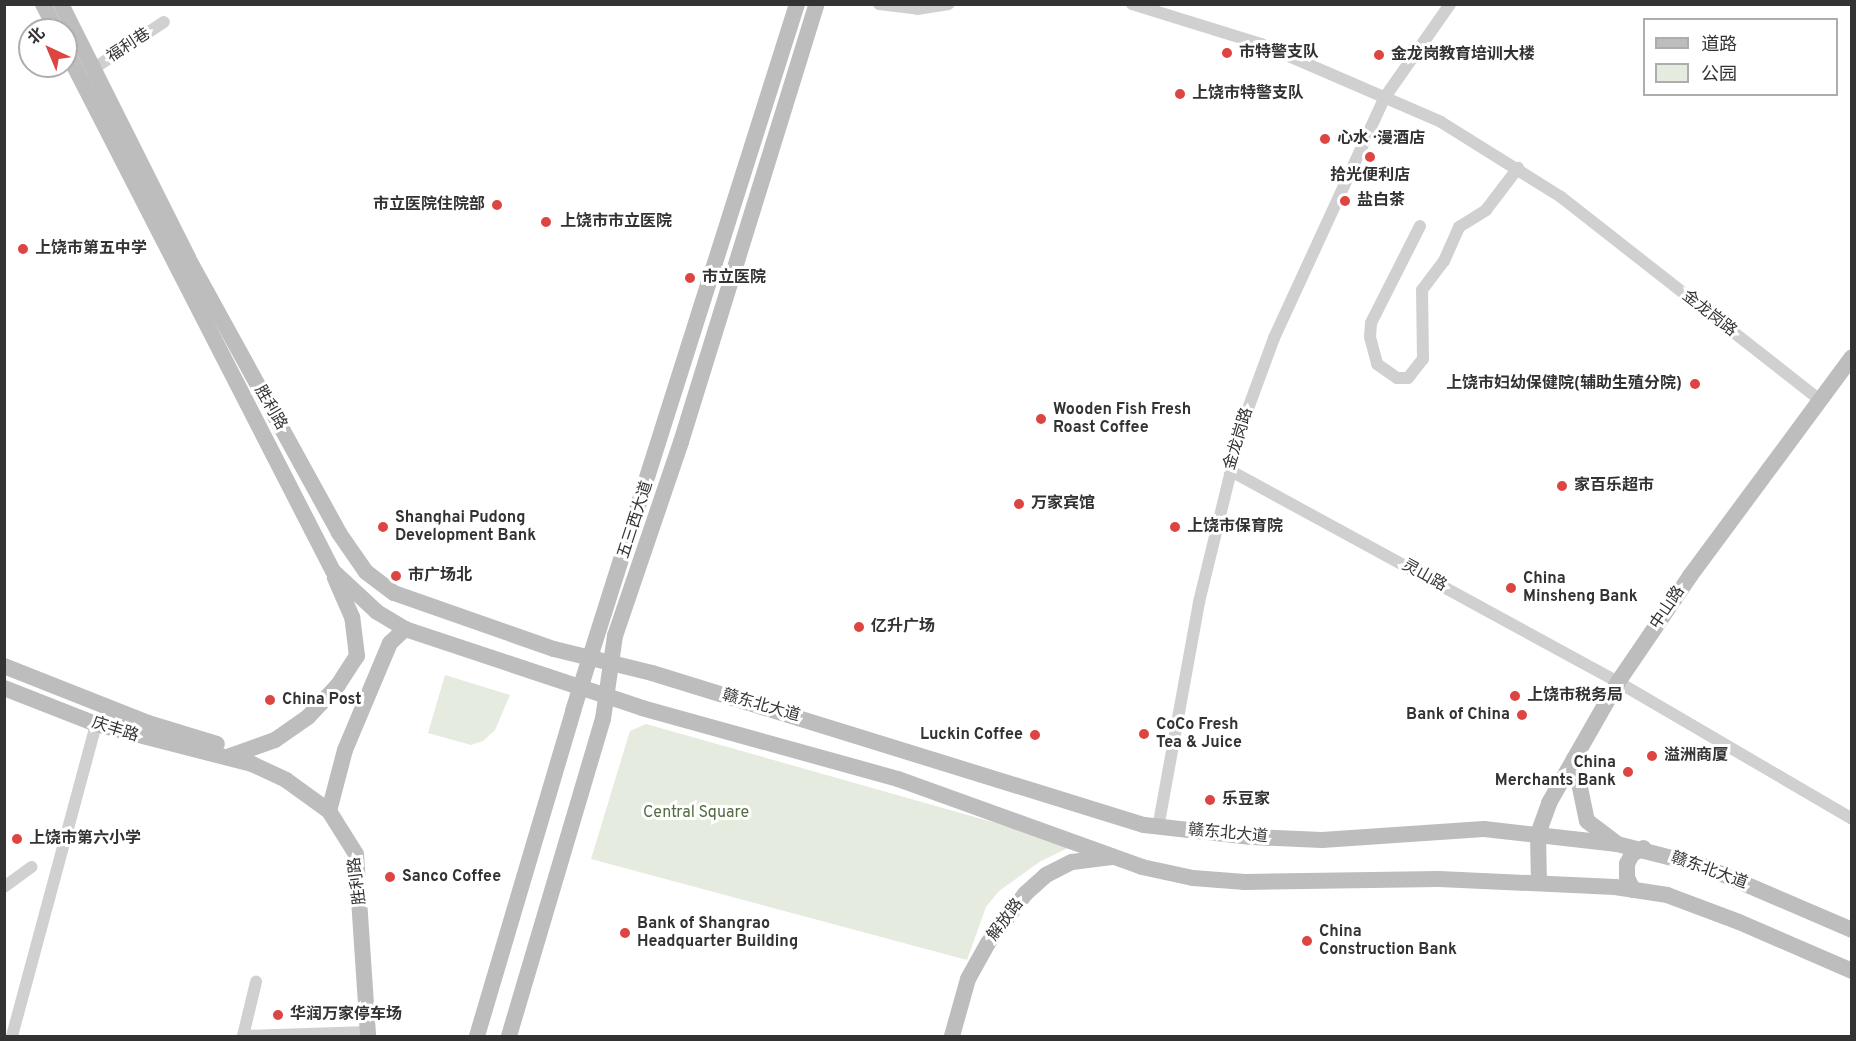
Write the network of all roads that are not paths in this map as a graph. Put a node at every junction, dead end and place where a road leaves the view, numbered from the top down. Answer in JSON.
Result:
{"nodes":[{"id":1,"x":43,"y":4,"type":"edge"},
{"id":2,"x":61,"y":4,"type":"edge"},
{"id":3,"x":797,"y":4,"type":"edge"},
{"id":4,"x":817,"y":4,"type":"edge"},
{"id":5,"x":879,"y":4,"type":"edge"},
{"id":6,"x":949,"y":4,"type":"edge"},
{"id":7,"x":1132,"y":4,"type":"edge"},
{"id":8,"x":1450,"y":4,"type":"edge"},
{"id":9,"x":50,"y":18,"type":"edge"},
{"id":10,"x":164,"y":22,"type":"dead end"},
{"id":11,"x":93,"y":69,"type":"junction"},
{"id":12,"x":78,"y":73,"type":"edge"},
{"id":13,"x":1385,"y":97,"type":"junction"},
{"id":14,"x":1518,"y":168,"type":"junction"},
{"id":15,"x":1420,"y":226,"type":"dead end"},
{"id":16,"x":1851,"y":357,"type":"edge"},
{"id":17,"x":1820,"y":399,"type":"junction"},
{"id":18,"x":1229,"y":470,"type":"junction"},
{"id":19,"x":333,"y":571,"type":"junction"},
{"id":20,"x":405,"y":629,"type":"junction"},
{"id":21,"x":590,"y":659,"type":"junction"},
{"id":22,"x":612,"y":665,"type":"junction"},
{"id":23,"x":4,"y":666,"type":"edge"},
{"id":24,"x":1618,"y":682,"type":"junction"},
{"id":25,"x":581,"y":687,"type":"junction"},
{"id":26,"x":4,"y":688,"type":"edge"},
{"id":27,"x":606,"y":695,"type":"junction"},
{"id":28,"x":96,"y":724,"type":"junction"},
{"id":29,"x":235,"y":754,"type":"junction"},
{"id":30,"x":1574,"y":759,"type":"junction"},
{"id":31,"x":329,"y":811,"type":"junction"},
{"id":32,"x":1851,"y":819,"type":"edge"},
{"id":33,"x":1158,"y":828,"type":"junction"},
{"id":34,"x":1538,"y":834,"type":"junction"},
{"id":35,"x":1617,"y":844,"type":"junction"},
{"id":36,"x":1644,"y":848,"type":"junction"},
{"id":37,"x":1112,"y":857,"type":"junction"},
{"id":38,"x":32,"y":867,"type":"dead end"},
{"id":39,"x":1539,"y":883,"type":"junction"},
{"id":40,"x":4,"y":887,"type":"edge"},
{"id":41,"x":1633,"y":890,"type":"junction"},
{"id":42,"x":1851,"y":930,"type":"edge"},
{"id":43,"x":1851,"y":971,"type":"edge"},
{"id":44,"x":256,"y":982,"type":"dead end"},
{"id":45,"x":368,"y":1034,"type":"edge"},
{"id":46,"x":12,"y":1036,"type":"edge"},
{"id":47,"x":243,"y":1036,"type":"edge"},
{"id":48,"x":477,"y":1036,"type":"edge"},
{"id":49,"x":509,"y":1036,"type":"edge"},
{"id":50,"x":952,"y":1036,"type":"edge"}],
"edges":[{"from":1,"to":9,"type":"main road"},
{"from":2,"to":11,"type":"main road","name":"胜利路"},
{"from":3,"to":21,"type":"main road","name":"五三西大道"},
{"from":4,"to":22,"type":"main road","name":"五三西大道"},
{"from":5,"to":6,"type":"street"},
{"from":7,"to":13,"type":"street","name":"金龙岗路"},
{"from":8,"to":13,"type":"street","name":"金龙岗路"},
{"from":10,"to":11,"type":"street","name":"福利巷"},
{"from":11,"to":21,"type":"main road","name":"胜利路"},
{"from":12,"to":19,"type":"main road","name":"胜利路"},
{"from":13,"to":14,"type":"street","name":"金龙岗路"},
{"from":13,"to":18,"type":"street","name":"金龙岗路"},
{"from":14,"to":15,"type":"street"},
{"from":14,"to":17,"type":"street","name":"金龙岗路"},
{"from":16,"to":17,"type":"main road","name":"中山路"},
{"from":17,"to":24,"type":"main road","name":"中山路"},
{"from":18,"to":24,"type":"street","name":"灵山路"},
{"from":18,"to":33,"type":"street","name":"金龙岗路"},
{"from":19,"to":20,"type":"main road","name":"胜利路"},
{"from":19,"to":29,"type":"main road"},
{"from":20,"to":25,"type":"main road","name":"胜利路"},
{"from":20,"to":31,"type":"main road"},
{"from":21,"to":22,"type":"main road","name":"胜利路"},
{"from":21,"to":25,"type":"main road","name":"五三西大道"},
{"from":22,"to":27,"type":"main road","name":"五三西大道"},
{"from":22,"to":33,"type":"main road","name":"赣东北大道"},
{"from":23,"to":29,"type":"main road"},
{"from":24,"to":30,"type":"main road","name":"中山路"},
{"from":24,"to":32,"type":"street","name":"灵山路"},
{"from":25,"to":27,"type":"main road","name":"胜利路"},
{"from":25,"to":48,"type":"main road","name":"五三西大道"},
{"from":26,"to":28,"type":"main road","name":"庆丰路"},
{"from":27,"to":37,"type":"main road","name":"胜利路"},
{"from":27,"to":49,"type":"main road","name":"五三西大道"},
{"from":28,"to":29,"type":"main road","name":"庆丰路"},
{"from":28,"to":46,"type":"street"},
{"from":29,"to":31,"type":"main road","name":"胜利路"},
{"from":30,"to":34,"type":"main road","name":"中山路"},
{"from":30,"to":35,"type":"main road"},
{"from":31,"to":45,"type":"main road","name":"胜利路"},
{"from":33,"to":34,"type":"main road","name":"赣东北大道"},
{"from":34,"to":35,"type":"main road","name":"赣东北大道"},
{"from":34,"to":39,"type":"main road","name":"中山路"},
{"from":35,"to":36,"type":"main road","name":"赣东北大道"},
{"from":36,"to":41,"type":"main road"},
{"from":36,"to":42,"type":"main road","name":"赣东北大道"},
{"from":37,"to":39,"type":"main road","name":"胜利路"},
{"from":37,"to":50,"type":"main road","name":"解放路"},
{"from":38,"to":40,"type":"street"},
{"from":39,"to":41,"type":"main road","name":"胜利路"},
{"from":41,"to":43,"type":"main road","name":"胜利路"},
{"from":44,"to":47,"type":"street"},
{"from":45,"to":47,"type":"street"}]}
